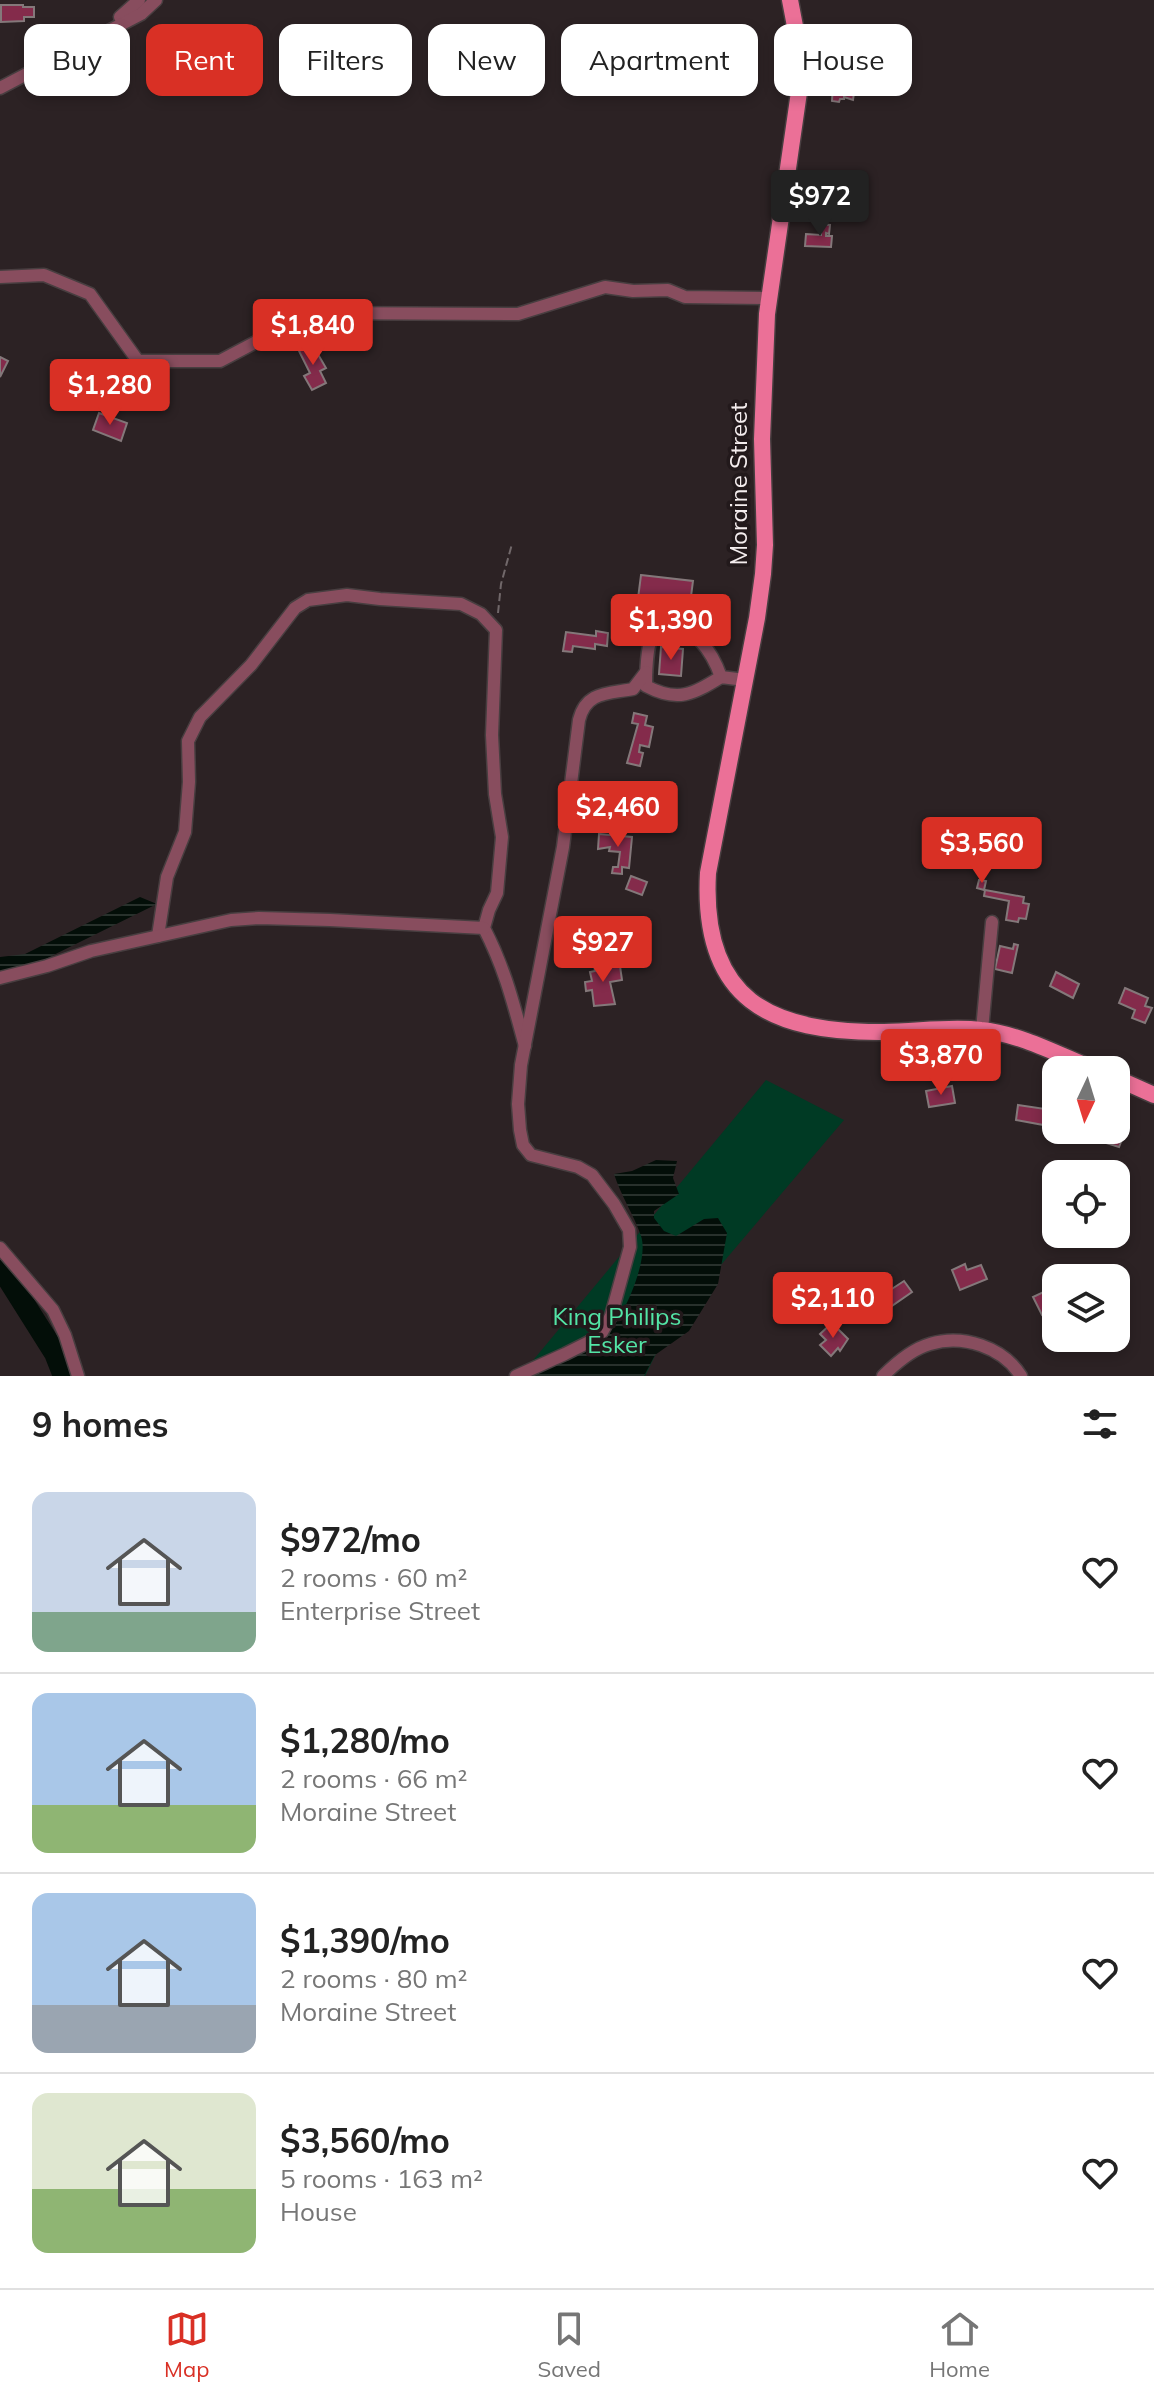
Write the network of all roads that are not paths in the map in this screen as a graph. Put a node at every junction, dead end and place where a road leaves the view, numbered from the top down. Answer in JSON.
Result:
{"nodes":[{"id":1,"x":139,"y":0,"type":"edge"},
{"id":2,"x":156,"y":0,"type":"edge"},
{"id":3,"x":790,"y":0,"type":"edge"},
{"id":4,"x":111,"y":24,"type":"edge"},
{"id":5,"x":121,"y":24,"type":"edge"},
{"id":6,"x":24,"y":72,"type":"edge"},
{"id":7,"x":3,"y":83,"type":"edge"},
{"id":8,"x":0,"y":277,"type":"edge"},
{"id":9,"x":768,"y":304,"type":"junction"},
{"id":10,"x":646,"y":672,"type":"junction"},
{"id":11,"x":721,"y":677,"type":"junction"},
{"id":12,"x":745,"y":680,"type":"junction"},
{"id":13,"x":992,"y":922,"type":"dead end"},
{"id":14,"x":484,"y":928,"type":"junction"},
{"id":15,"x":158,"y":936,"type":"junction"},
{"id":16,"x":0,"y":978,"type":"edge"},
{"id":17,"x":982,"y":1030,"type":"junction"},
{"id":18,"x":525,"y":1046,"type":"junction"},
{"id":19,"x":1061,"y":1056,"type":"edge"},
{"id":20,"x":1130,"y":1084,"type":"edge"},
{"id":21,"x":1154,"y":1095,"type":"edge"},
{"id":22,"x":0,"y":1248,"type":"edge"},
{"id":23,"x":78,"y":1376,"type":"edge"},
{"id":24,"x":516,"y":1376,"type":"edge"},
{"id":25,"x":883,"y":1376,"type":"edge"},
{"id":26,"x":1021,"y":1376,"type":"edge"}],
"edges":[{"from":1,"to":4,"type":"street"},
{"from":2,"to":5,"type":"street"},
{"from":3,"to":9,"type":"main road","name":"Moraine Street"},
{"from":6,"to":7,"type":"street"},
{"from":8,"to":9,"type":"street"},
{"from":9,"to":12,"type":"main road","name":"Moraine Street"},
{"from":10,"to":11,"type":"street"},
{"from":10,"to":11,"type":"street"},
{"from":10,"to":18,"type":"street"},
{"from":11,"to":12,"type":"street"},
{"from":12,"to":17,"type":"main road","name":"Moraine Street"},
{"from":13,"to":17,"type":"street"},
{"from":14,"to":15,"type":"street"},
{"from":14,"to":15,"type":"street"},
{"from":14,"to":18,"type":"street"},
{"from":15,"to":16,"type":"street"},
{"from":17,"to":19,"type":"main road","name":"Moraine Street"},
{"from":18,"to":24,"type":"street"},
{"from":20,"to":21,"type":"main road"},
{"from":22,"to":23,"type":"street"},
{"from":25,"to":26,"type":"street"}]}
